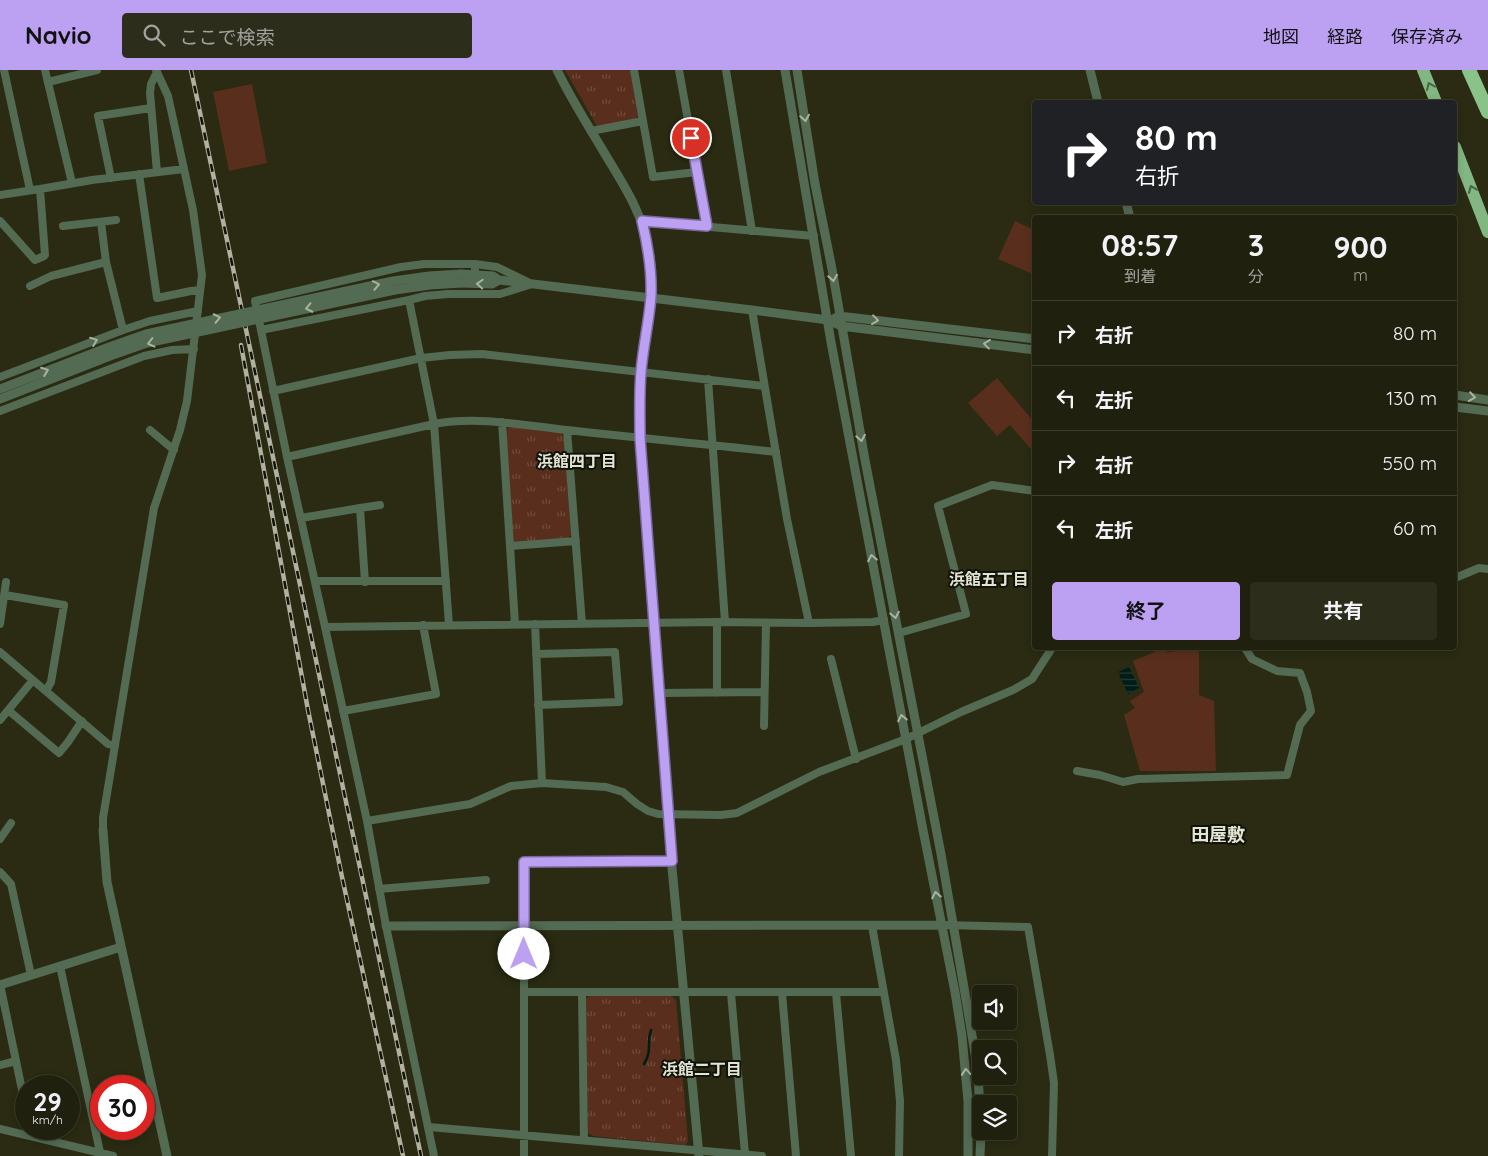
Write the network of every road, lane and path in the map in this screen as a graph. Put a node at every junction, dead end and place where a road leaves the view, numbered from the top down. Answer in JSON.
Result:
{"nodes":[{"id":1,"x":4,"y":70,"type":"edge"},
{"id":2,"x":45,"y":70,"type":"edge"},
{"id":3,"x":97,"y":70,"type":"edge"},
{"id":4,"x":557,"y":70,"type":"edge"},
{"id":5,"x":634,"y":70,"type":"edge"},
{"id":6,"x":679,"y":70,"type":"edge"},
{"id":7,"x":726,"y":70,"type":"edge"},
{"id":8,"x":785,"y":70,"type":"edge"},
{"id":9,"x":797,"y":70,"type":"edge"},
{"id":10,"x":1090,"y":70,"type":"edge"},
{"id":11,"x":1423,"y":70,"type":"edge"},
{"id":12,"x":1469,"y":70,"type":"edge"},
{"id":13,"x":156,"y":71,"type":"edge"},
{"id":14,"x":48,"y":82,"type":"junction"},
{"id":15,"x":1098,"y":100,"type":"edge"},
{"id":16,"x":1435,"y":100,"type":"edge"},
{"id":17,"x":151,"y":108,"type":"junction"},
{"id":18,"x":1488,"y":112,"type":"edge"},
{"id":19,"x":643,"y":121,"type":"junction"},
{"id":20,"x":591,"y":131,"type":"junction"},
{"id":21,"x":1457,"y":152,"type":"edge"},
{"id":22,"x":184,"y":169,"type":"junction"},
{"id":23,"x":156,"y":172,"type":"junction"},
{"id":24,"x":697,"y":172,"type":"junction"},
{"id":25,"x":139,"y":174,"type":"junction"},
{"id":26,"x":111,"y":178,"type":"junction"},
{"id":27,"x":72,"y":183,"type":"junction"},
{"id":28,"x":40,"y":189,"type":"junction"},
{"id":29,"x":30,"y":190,"type":"junction"},
{"id":30,"x":0,"y":195,"type":"edge"},
{"id":31,"x":116,"y":220,"type":"dead end"},
{"id":32,"x":0,"y":221,"type":"edge"},
{"id":33,"x":642,"y":221,"type":"junction"},
{"id":34,"x":101,"y":222,"type":"junction"},
{"id":35,"x":63,"y":226,"type":"dead end"},
{"id":36,"x":707,"y":226,"type":"junction"},
{"id":37,"x":752,"y":230,"type":"junction"},
{"id":38,"x":1488,"y":232,"type":"edge"},
{"id":39,"x":814,"y":236,"type":"junction"},
{"id":40,"x":106,"y":262,"type":"junction"},
{"id":41,"x":475,"y":264,"type":"junction"},
{"id":42,"x":476,"y":275,"type":"junction"},
{"id":43,"x":461,"y":279,"type":"junction"},
{"id":44,"x":499,"y":280,"type":"junction"},
{"id":45,"x":532,"y":284,"type":"junction"},
{"id":46,"x":30,"y":286,"type":"dead end"},
{"id":47,"x":200,"y":290,"type":"junction"},
{"id":48,"x":651,"y":298,"type":"junction"},
{"id":49,"x":409,"y":300,"type":"junction"},
{"id":50,"x":752,"y":310,"type":"junction"},
{"id":51,"x":198,"y":311,"type":"junction"},
{"id":52,"x":839,"y":316,"type":"junction"},
{"id":53,"x":828,"y":320,"type":"junction"},
{"id":54,"x":841,"y":326,"type":"junction"},
{"id":55,"x":123,"y":330,"type":"junction"},
{"id":56,"x":261,"y":330,"type":"junction"},
{"id":57,"x":1032,"y":339,"type":"edge"},
{"id":58,"x":194,"y":349,"type":"junction"},
{"id":59,"x":1032,"y":350,"type":"edge"},
{"id":60,"x":421,"y":358,"type":"junction"},
{"id":61,"x":641,"y":371,"type":"junction"},
{"id":62,"x":0,"y":377,"type":"edge"},
{"id":63,"x":708,"y":379,"type":"junction"},
{"id":64,"x":764,"y":386,"type":"junction"},
{"id":65,"x":0,"y":389,"type":"edge"},
{"id":66,"x":273,"y":391,"type":"junction"},
{"id":67,"x":1457,"y":395,"type":"edge"},
{"id":68,"x":0,"y":399,"type":"edge"},
{"id":69,"x":1488,"y":400,"type":"edge"},
{"id":70,"x":1457,"y":407,"type":"edge"},
{"id":71,"x":0,"y":411,"type":"edge"},
{"id":72,"x":1488,"y":411,"type":"edge"},
{"id":73,"x":502,"y":422,"type":"junction"},
{"id":74,"x":434,"y":424,"type":"junction"},
{"id":75,"x":150,"y":430,"type":"dead end"},
{"id":76,"x":567,"y":430,"type":"junction"},
{"id":77,"x":640,"y":438,"type":"junction"},
{"id":78,"x":713,"y":445,"type":"junction"},
{"id":79,"x":174,"y":450,"type":"junction"},
{"id":80,"x":776,"y":452,"type":"junction"},
{"id":81,"x":287,"y":457,"type":"junction"},
{"id":82,"x":1032,"y":491,"type":"edge"},
{"id":83,"x":380,"y":505,"type":"dead end"},
{"id":84,"x":360,"y":508,"type":"junction"},
{"id":85,"x":301,"y":518,"type":"junction"},
{"id":86,"x":576,"y":541,"type":"junction"},
{"id":87,"x":510,"y":546,"type":"junction"},
{"id":88,"x":1488,"y":569,"type":"edge"},
{"id":89,"x":1457,"y":577,"type":"edge"},
{"id":90,"x":446,"y":580,"type":"junction"},
{"id":91,"x":315,"y":581,"type":"junction"},
{"id":92,"x":6,"y":582,"type":"dead end"},
{"id":93,"x":365,"y":582,"type":"junction"},
{"id":94,"x":5,"y":595,"type":"junction"},
{"id":95,"x":884,"y":620,"type":"junction"},
{"id":96,"x":717,"y":622,"type":"junction"},
{"id":97,"x":725,"y":622,"type":"junction"},
{"id":98,"x":766,"y":623,"type":"junction"},
{"id":99,"x":809,"y":623,"type":"junction"},
{"id":100,"x":0,"y":624,"type":"edge"},
{"id":101,"x":515,"y":624,"type":"junction"},
{"id":102,"x":535,"y":624,"type":"junction"},
{"id":103,"x":582,"y":624,"type":"junction"},
{"id":104,"x":654,"y":624,"type":"junction"},
{"id":105,"x":423,"y":625,"type":"junction"},
{"id":106,"x":449,"y":625,"type":"junction"},
{"id":107,"x":325,"y":627,"type":"junction"},
{"id":108,"x":899,"y":633,"type":"junction"},
{"id":109,"x":1051,"y":650,"type":"edge"},
{"id":110,"x":1246,"y":650,"type":"edge"},
{"id":111,"x":0,"y":652,"type":"edge"},
{"id":112,"x":536,"y":654,"type":"junction"},
{"id":113,"x":831,"y":659,"type":"dead end"},
{"id":114,"x":33,"y":680,"type":"junction"},
{"id":115,"x":46,"y":691,"type":"junction"},
{"id":116,"x":764,"y":692,"type":"junction"},
{"id":117,"x":659,"y":693,"type":"junction"},
{"id":118,"x":717,"y":693,"type":"junction"},
{"id":119,"x":538,"y":705,"type":"junction"},
{"id":120,"x":8,"y":710,"type":"junction"},
{"id":121,"x":343,"y":711,"type":"junction"},
{"id":122,"x":0,"y":720,"type":"edge"},
{"id":123,"x":82,"y":721,"type":"junction"},
{"id":124,"x":764,"y":726,"type":"dead end"},
{"id":125,"x":918,"y":734,"type":"junction"},
{"id":126,"x":906,"y":739,"type":"junction"},
{"id":127,"x":115,"y":746,"type":"junction"},
{"id":128,"x":856,"y":759,"type":"junction"},
{"id":129,"x":1077,"y":771,"type":"dead end"},
{"id":130,"x":542,"y":783,"type":"junction"},
{"id":131,"x":668,"y":814,"type":"junction"},
{"id":132,"x":366,"y":821,"type":"junction"},
{"id":133,"x":11,"y":823,"type":"dead end"},
{"id":134,"x":103,"y":830,"type":"joint"},
{"id":135,"x":0,"y":839,"type":"edge"},
{"id":136,"x":672,"y":861,"type":"junction"},
{"id":137,"x":0,"y":872,"type":"edge"},
{"id":138,"x":486,"y":880,"type":"dead end"},
{"id":139,"x":379,"y":889,"type":"junction"},
{"id":140,"x":942,"y":925,"type":"junction"},
{"id":141,"x":386,"y":926,"type":"junction"},
{"id":142,"x":524,"y":926,"type":"junction"},
{"id":143,"x":678,"y":926,"type":"junction"},
{"id":144,"x":872,"y":926,"type":"junction"},
{"id":145,"x":952,"y":926,"type":"junction"},
{"id":146,"x":121,"y":947,"type":"junction"},
{"id":147,"x":60,"y":966,"type":"junction"},
{"id":148,"x":31,"y":975,"type":"junction"},
{"id":149,"x":0,"y":985,"type":"edge"},
{"id":150,"x":524,"y":992,"type":"junction"},
{"id":151,"x":582,"y":992,"type":"junction"},
{"id":152,"x":684,"y":992,"type":"junction"},
{"id":153,"x":883,"y":992,"type":"junction"},
{"id":154,"x":731,"y":993,"type":"junction"},
{"id":155,"x":782,"y":993,"type":"junction"},
{"id":156,"x":836,"y":993,"type":"junction"},
{"id":157,"x":16,"y":1062,"type":"junction"},
{"id":158,"x":0,"y":1065,"type":"edge"},
{"id":159,"x":19,"y":1075,"type":"edge"},
{"id":160,"x":429,"y":1126,"type":"junction"},
{"id":161,"x":0,"y":1129,"type":"edge"},
{"id":162,"x":15,"y":1130,"type":"edge"},
{"id":163,"x":523,"y":1134,"type":"junction"},
{"id":164,"x":59,"y":1140,"type":"edge"},
{"id":165,"x":584,"y":1140,"type":"junction"},
{"id":166,"x":100,"y":1152,"type":"junction"},
{"id":167,"x":699,"y":1153,"type":"edge"},
{"id":168,"x":745,"y":1154,"type":"junction"},
{"id":169,"x":113,"y":1156,"type":"edge"},
{"id":170,"x":167,"y":1156,"type":"edge"},
{"id":171,"x":434,"y":1156,"type":"edge"},
{"id":172,"x":524,"y":1156,"type":"edge"},
{"id":173,"x":762,"y":1156,"type":"edge"},
{"id":174,"x":796,"y":1156,"type":"edge"},
{"id":175,"x":851,"y":1156,"type":"edge"},
{"id":176,"x":899,"y":1156,"type":"edge"},
{"id":177,"x":968,"y":1156,"type":"edge"},
{"id":178,"x":980,"y":1156,"type":"edge"},
{"id":179,"x":1052,"y":1156,"type":"edge"}],
"edges":[{"from":1,"to":29,"type":"street"},
{"from":2,"to":14,"type":"street"},
{"from":3,"to":14,"type":"street"},
{"from":4,"to":20,"type":"street"},
{"from":5,"to":19,"type":"street"},
{"from":6,"to":24,"type":"street"},
{"from":7,"to":37,"type":"street"},
{"from":8,"to":39,"type":"street"},
{"from":9,"to":52,"type":"street","one_way":true},
{"from":10,"to":15,"type":"street"},
{"from":16,"to":11,"type":"highway","one_way":true},
{"from":12,"to":18,"type":"highway"},
{"from":13,"to":17,"type":"street"},
{"from":13,"to":22,"type":"street"},
{"from":14,"to":27,"type":"street"},
{"from":17,"to":23,"type":"street"},
{"from":17,"to":26,"type":"street"},
{"from":19,"to":20,"type":"street"},
{"from":19,"to":24,"type":"street"},
{"from":20,"to":33,"type":"street"},
{"from":38,"to":21,"type":"highway","one_way":true},
{"from":22,"to":23,"type":"street"},
{"from":22,"to":47,"type":"street"},
{"from":23,"to":25,"type":"street"},
{"from":24,"to":36,"type":"street"},
{"from":25,"to":26,"type":"street"},
{"from":25,"to":47,"type":"street"},
{"from":26,"to":27,"type":"street"},
{"from":27,"to":28,"type":"street"},
{"from":28,"to":29,"type":"street"},
{"from":28,"to":32,"type":"street"},
{"from":29,"to":30,"type":"street"},
{"from":31,"to":34,"type":"street"},
{"from":33,"to":36,"type":"street"},
{"from":33,"to":48,"type":"street"},
{"from":34,"to":35,"type":"street"},
{"from":34,"to":40,"type":"street"},
{"from":36,"to":37,"type":"street"},
{"from":37,"to":39,"type":"street"},
{"from":39,"to":53,"type":"street"},
{"from":40,"to":46,"type":"street"},
{"from":40,"to":55,"type":"street"},
{"from":41,"to":42,"type":"street"},
{"from":41,"to":45,"type":"street"},
{"from":41,"to":56,"type":"street"},
{"from":42,"to":43,"type":"street"},
{"from":42,"to":44,"type":"street"},
{"from":44,"to":43,"type":"street","one_way":true},
{"from":65,"to":43,"type":"street","one_way":true,"bridge":true},
{"from":43,"to":68,"type":"street","one_way":true,"bridge":true},
{"from":44,"to":45,"type":"street"},
{"from":45,"to":48,"type":"street"},
{"from":45,"to":49,"type":"street"},
{"from":47,"to":51,"type":"street"},
{"from":48,"to":50,"type":"street"},
{"from":48,"to":61,"type":"street"},
{"from":49,"to":56,"type":"street"},
{"from":49,"to":60,"type":"street"},
{"from":50,"to":53,"type":"street"},
{"from":50,"to":64,"type":"street"},
{"from":51,"to":55,"type":"street"},
{"from":51,"to":58,"type":"street"},
{"from":52,"to":53,"type":"street"},
{"from":52,"to":54,"type":"street"},
{"from":52,"to":57,"type":"street","one_way":true},
{"from":53,"to":54,"type":"street"},
{"from":95,"to":53,"type":"street","one_way":true},
{"from":59,"to":54,"type":"street","one_way":true},
{"from":54,"to":108,"type":"street","one_way":true},
{"from":62,"to":55,"type":"street","one_way":true},
{"from":56,"to":66,"type":"street"},
{"from":58,"to":71,"type":"street"},
{"from":58,"to":79,"type":"street"},
{"from":60,"to":61,"type":"street"},
{"from":60,"to":66,"type":"street"},
{"from":60,"to":74,"type":"street"},
{"from":61,"to":63,"type":"street"},
{"from":61,"to":77,"type":"street"},
{"from":63,"to":64,"type":"street"},
{"from":63,"to":78,"type":"street"},
{"from":64,"to":80,"type":"street"},
{"from":66,"to":81,"type":"street"},
{"from":67,"to":69,"type":"street","one_way":true},
{"from":70,"to":72,"type":"street"},
{"from":73,"to":74,"type":"street"},
{"from":73,"to":76,"type":"street"},
{"from":73,"to":87,"type":"street"},
{"from":74,"to":81,"type":"street"},
{"from":74,"to":90,"type":"street"},
{"from":75,"to":79,"type":"street"},
{"from":76,"to":77,"type":"street"},
{"from":76,"to":86,"type":"street"},
{"from":77,"to":78,"type":"street"},
{"from":77,"to":104,"type":"street"},
{"from":78,"to":80,"type":"street"},
{"from":78,"to":97,"type":"street"},
{"from":79,"to":127,"type":"street"},
{"from":80,"to":99,"type":"street"},
{"from":81,"to":85,"type":"street"},
{"from":82,"to":108,"type":"street"},
{"from":83,"to":84,"type":"street"},
{"from":84,"to":85,"type":"street"},
{"from":84,"to":93,"type":"street"},
{"from":85,"to":91,"type":"street"},
{"from":86,"to":87,"type":"street"},
{"from":86,"to":103,"type":"street"},
{"from":87,"to":101,"type":"street"},
{"from":88,"to":89,"type":"street"},
{"from":90,"to":93,"type":"street"},
{"from":90,"to":106,"type":"street"},
{"from":91,"to":93,"type":"street"},
{"from":91,"to":107,"type":"street"},
{"from":92,"to":94,"type":"street"},
{"from":94,"to":100,"type":"street"},
{"from":94,"to":115,"type":"street"},
{"from":95,"to":99,"type":"street"},
{"from":126,"to":95,"type":"street","one_way":true},
{"from":96,"to":97,"type":"street"},
{"from":96,"to":104,"type":"street"},
{"from":96,"to":118,"type":"street"},
{"from":97,"to":98,"type":"street"},
{"from":98,"to":99,"type":"street"},
{"from":98,"to":116,"type":"street"},
{"from":101,"to":102,"type":"street"},
{"from":101,"to":106,"type":"street"},
{"from":102,"to":103,"type":"street"},
{"from":102,"to":112,"type":"street"},
{"from":103,"to":104,"type":"street"},
{"from":104,"to":117,"type":"street"},
{"from":105,"to":106,"type":"street"},
{"from":105,"to":107,"type":"street"},
{"from":105,"to":121,"type":"street"},
{"from":107,"to":121,"type":"street"},
{"from":108,"to":125,"type":"street"},
{"from":109,"to":125,"type":"street"},
{"from":110,"to":129,"type":"street"},
{"from":111,"to":114,"type":"street"},
{"from":112,"to":119,"type":"street"},
{"from":112,"to":119,"type":"street"},
{"from":113,"to":128,"type":"street"},
{"from":114,"to":115,"type":"street"},
{"from":114,"to":120,"type":"street"},
{"from":115,"to":123,"type":"street"},
{"from":116,"to":118,"type":"street"},
{"from":116,"to":124,"type":"street"},
{"from":117,"to":118,"type":"street"},
{"from":117,"to":131,"type":"street"},
{"from":119,"to":130,"type":"street"},
{"from":120,"to":122,"type":"street"},
{"from":120,"to":123,"type":"street"},
{"from":121,"to":132,"type":"street"},
{"from":123,"to":127,"type":"street"},
{"from":125,"to":126,"type":"street"},
{"from":125,"to":145,"type":"street"},
{"from":126,"to":128,"type":"street"},
{"from":140,"to":126,"type":"street","one_way":true},
{"from":127,"to":134,"type":"street"},
{"from":128,"to":131,"type":"street"},
{"from":130,"to":131,"type":"street"},
{"from":130,"to":132,"type":"street"},
{"from":131,"to":136,"type":"street"},
{"from":132,"to":139,"type":"street"},
{"from":133,"to":135,"type":"street"},
{"from":134,"to":146,"type":"street"},
{"from":136,"to":142,"type":"street"},
{"from":136,"to":143,"type":"street"},
{"from":137,"to":148,"type":"street"},
{"from":138,"to":139,"type":"street"},
{"from":139,"to":141,"type":"street"},
{"from":140,"to":144,"type":"street"},
{"from":140,"to":145,"type":"street"},
{"from":177,"to":140,"type":"street","one_way":true},
{"from":141,"to":142,"type":"street"},
{"from":141,"to":160,"type":"street"},
{"from":142,"to":143,"type":"street"},
{"from":142,"to":150,"type":"street"},
{"from":143,"to":144,"type":"street"},
{"from":143,"to":152,"type":"street"},
{"from":144,"to":153,"type":"street"},
{"from":145,"to":178,"type":"street"},
{"from":145,"to":179,"type":"street"},
{"from":146,"to":147,"type":"street"},
{"from":146,"to":170,"type":"street"},
{"from":147,"to":148,"type":"street"},
{"from":147,"to":166,"type":"street"},
{"from":148,"to":149,"type":"street"},
{"from":149,"to":157,"type":"street"},
{"from":150,"to":151,"type":"street"},
{"from":150,"to":163,"type":"street"},
{"from":151,"to":152,"type":"street"},
{"from":151,"to":165,"type":"street"},
{"from":152,"to":154,"type":"street"},
{"from":152,"to":167,"type":"street"},
{"from":153,"to":156,"type":"street"},
{"from":153,"to":176,"type":"street"},
{"from":154,"to":155,"type":"street"},
{"from":154,"to":168,"type":"street"},
{"from":155,"to":156,"type":"street"},
{"from":155,"to":174,"type":"street"},
{"from":156,"to":175,"type":"street"},
{"from":157,"to":158,"type":"street"},
{"from":157,"to":159,"type":"street"},
{"from":160,"to":163,"type":"street"},
{"from":160,"to":171,"type":"street"},
{"from":161,"to":162,"type":"street"},
{"from":163,"to":165,"type":"street"},
{"from":163,"to":172,"type":"street"},
{"from":164,"to":166,"type":"street"},
{"from":165,"to":167,"type":"street"},
{"from":166,"to":169,"type":"street"},
{"from":167,"to":168,"type":"street"},
{"from":168,"to":173,"type":"street"}]}
